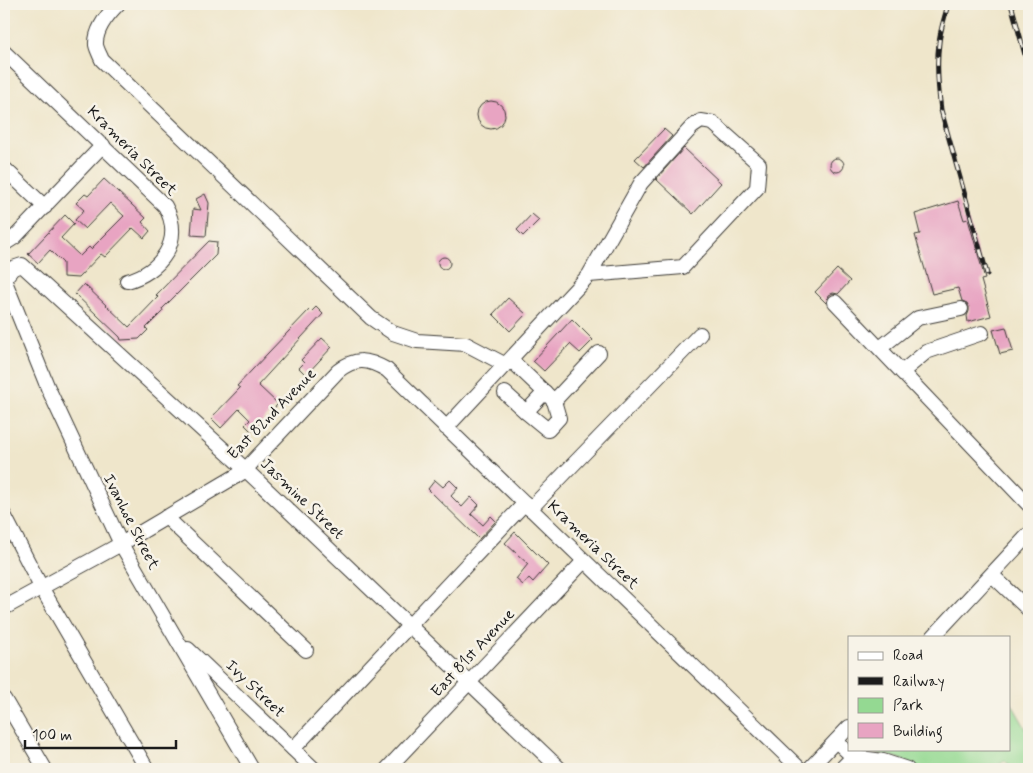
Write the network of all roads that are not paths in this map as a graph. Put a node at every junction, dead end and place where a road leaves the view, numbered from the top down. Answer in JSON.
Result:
{"nodes":[{"id":1,"x":118,"y":4,"type":"edge"},
{"id":2,"x":4,"y":52,"type":"edge"},
{"id":3,"x":103,"y":145,"type":"junction"},
{"id":4,"x":4,"y":168,"type":"edge"},
{"id":5,"x":46,"y":207,"type":"junction"},
{"id":6,"x":4,"y":244,"type":"edge"},
{"id":7,"x":7,"y":275,"type":"edge"},
{"id":8,"x":589,"y":275,"type":"junction"},
{"id":9,"x":127,"y":281,"type":"dead end"},
{"id":10,"x":835,"y":302,"type":"dead end"},
{"id":11,"x":8,"y":304,"type":"edge"},
{"id":12,"x":961,"y":309,"type":"dead end"},
{"id":13,"x":982,"y":333,"type":"dead end"},
{"id":14,"x":700,"y":334,"type":"dead end"},
{"id":15,"x":880,"y":348,"type":"junction"},
{"id":16,"x":600,"y":353,"type":"dead end"},
{"id":17,"x":355,"y":362,"type":"joint"},
{"id":18,"x":509,"y":363,"type":"junction"},
{"id":19,"x":902,"y":372,"type":"junction"},
{"id":20,"x":504,"y":393,"type":"dead end"},
{"id":21,"x":549,"y":396,"type":"junction"},
{"id":22,"x":526,"y":412,"type":"junction"},
{"id":23,"x":446,"y":428,"type":"junction"},
{"id":24,"x":246,"y":470,"type":"junction"},
{"id":25,"x":1029,"y":505,"type":"edge"},
{"id":26,"x":527,"y":506,"type":"junction"},
{"id":27,"x":4,"y":515,"type":"edge"},
{"id":28,"x":166,"y":517,"type":"junction"},
{"id":29,"x":1029,"y":534,"type":"edge"},
{"id":30,"x":120,"y":544,"type":"junction"},
{"id":31,"x":584,"y":561,"type":"junction"},
{"id":32,"x":992,"y":575,"type":"junction"},
{"id":33,"x":41,"y":587,"type":"junction"},
{"id":34,"x":4,"y":608,"type":"edge"},
{"id":35,"x":1029,"y":610,"type":"edge"},
{"id":36,"x":409,"y":626,"type":"junction"},
{"id":37,"x":172,"y":634,"type":"junction"},
{"id":38,"x":935,"y":636,"type":"edge"},
{"id":39,"x":306,"y":650,"type":"dead end"},
{"id":40,"x":468,"y":682,"type":"junction"},
{"id":41,"x":4,"y":699,"type":"edge"},
{"id":42,"x":848,"y":727,"type":"edge"},
{"id":43,"x":836,"y":741,"type":"junction"},
{"id":44,"x":293,"y":749,"type":"junction"},
{"id":45,"x":853,"y":758,"type":"junction"},
{"id":46,"x":45,"y":769,"type":"edge"},
{"id":47,"x":147,"y":769,"type":"edge"},
{"id":48,"x":252,"y":769,"type":"edge"},
{"id":49,"x":314,"y":769,"type":"edge"},
{"id":50,"x":387,"y":769,"type":"edge"},
{"id":51,"x":560,"y":769,"type":"edge"},
{"id":52,"x":800,"y":769,"type":"edge"},
{"id":53,"x":809,"y":769,"type":"edge"},
{"id":54,"x":840,"y":769,"type":"edge"},
{"id":55,"x":907,"y":769,"type":"edge"}],
"edges":[{"from":1,"to":18,"type":"street"},
{"from":2,"to":3,"type":"street","name":"Krameria Street"},
{"from":3,"to":5,"type":"street"},
{"from":3,"to":9,"type":"street","name":"Krameria Street"},
{"from":4,"to":5,"type":"street"},
{"from":5,"to":6,"type":"street"},
{"from":7,"to":11,"type":"street","name":"Ivanhoe Street"},
{"from":7,"to":24,"type":"street","name":"Jasmine Street"},
{"from":8,"to":8,"type":"street"},
{"from":8,"to":18,"type":"street"},
{"from":10,"to":15,"type":"street"},
{"from":11,"to":30,"type":"street","name":"Ivanhoe Street"},
{"from":12,"to":15,"type":"street"},
{"from":13,"to":19,"type":"street"},
{"from":14,"to":26,"type":"street"},
{"from":15,"to":19,"type":"street"},
{"from":16,"to":21,"type":"street"},
{"from":17,"to":23,"type":"street","name":"Krameria Street"},
{"from":17,"to":24,"type":"street","name":"East 82nd Avenue"},
{"from":18,"to":21,"type":"street"},
{"from":18,"to":23,"type":"street"},
{"from":19,"to":25,"type":"street"},
{"from":20,"to":22,"type":"street"},
{"from":21,"to":22,"type":"street"},
{"from":21,"to":22,"type":"street"},
{"from":23,"to":26,"type":"street","name":"Krameria Street"},
{"from":24,"to":28,"type":"street","name":"East 82nd Avenue"},
{"from":24,"to":36,"type":"street","name":"Jasmine Street"},
{"from":26,"to":31,"type":"street","name":"Krameria Street"},
{"from":26,"to":36,"type":"street"},
{"from":27,"to":33,"type":"street"},
{"from":28,"to":30,"type":"street","name":"East 82nd Avenue"},
{"from":28,"to":39,"type":"street"},
{"from":29,"to":32,"type":"street"},
{"from":30,"to":33,"type":"street","name":"East 82nd Avenue"},
{"from":30,"to":37,"type":"street","name":"Ivanhoe Street"},
{"from":31,"to":40,"type":"street","name":"East 81st Avenue"},
{"from":31,"to":52,"type":"street","name":"Krameria Street"},
{"from":32,"to":35,"type":"street"},
{"from":32,"to":38,"type":"street"},
{"from":33,"to":34,"type":"street","name":"East 82nd Avenue"},
{"from":33,"to":47,"type":"street"},
{"from":36,"to":40,"type":"street","name":"Jasmine Street"},
{"from":36,"to":44,"type":"street"},
{"from":37,"to":44,"type":"street","name":"Ivy Street"},
{"from":37,"to":48,"type":"street","name":"Ivanhoe Street"},
{"from":40,"to":50,"type":"street","name":"East 81st Avenue"},
{"from":40,"to":51,"type":"street","name":"Jasmine Street"},
{"from":41,"to":46,"type":"street"},
{"from":42,"to":43,"type":"street"},
{"from":43,"to":45,"type":"street"},
{"from":43,"to":53,"type":"street"},
{"from":44,"to":49,"type":"street","name":"Ivy Street"},
{"from":45,"to":54,"type":"street"},
{"from":45,"to":55,"type":"street"}]}
